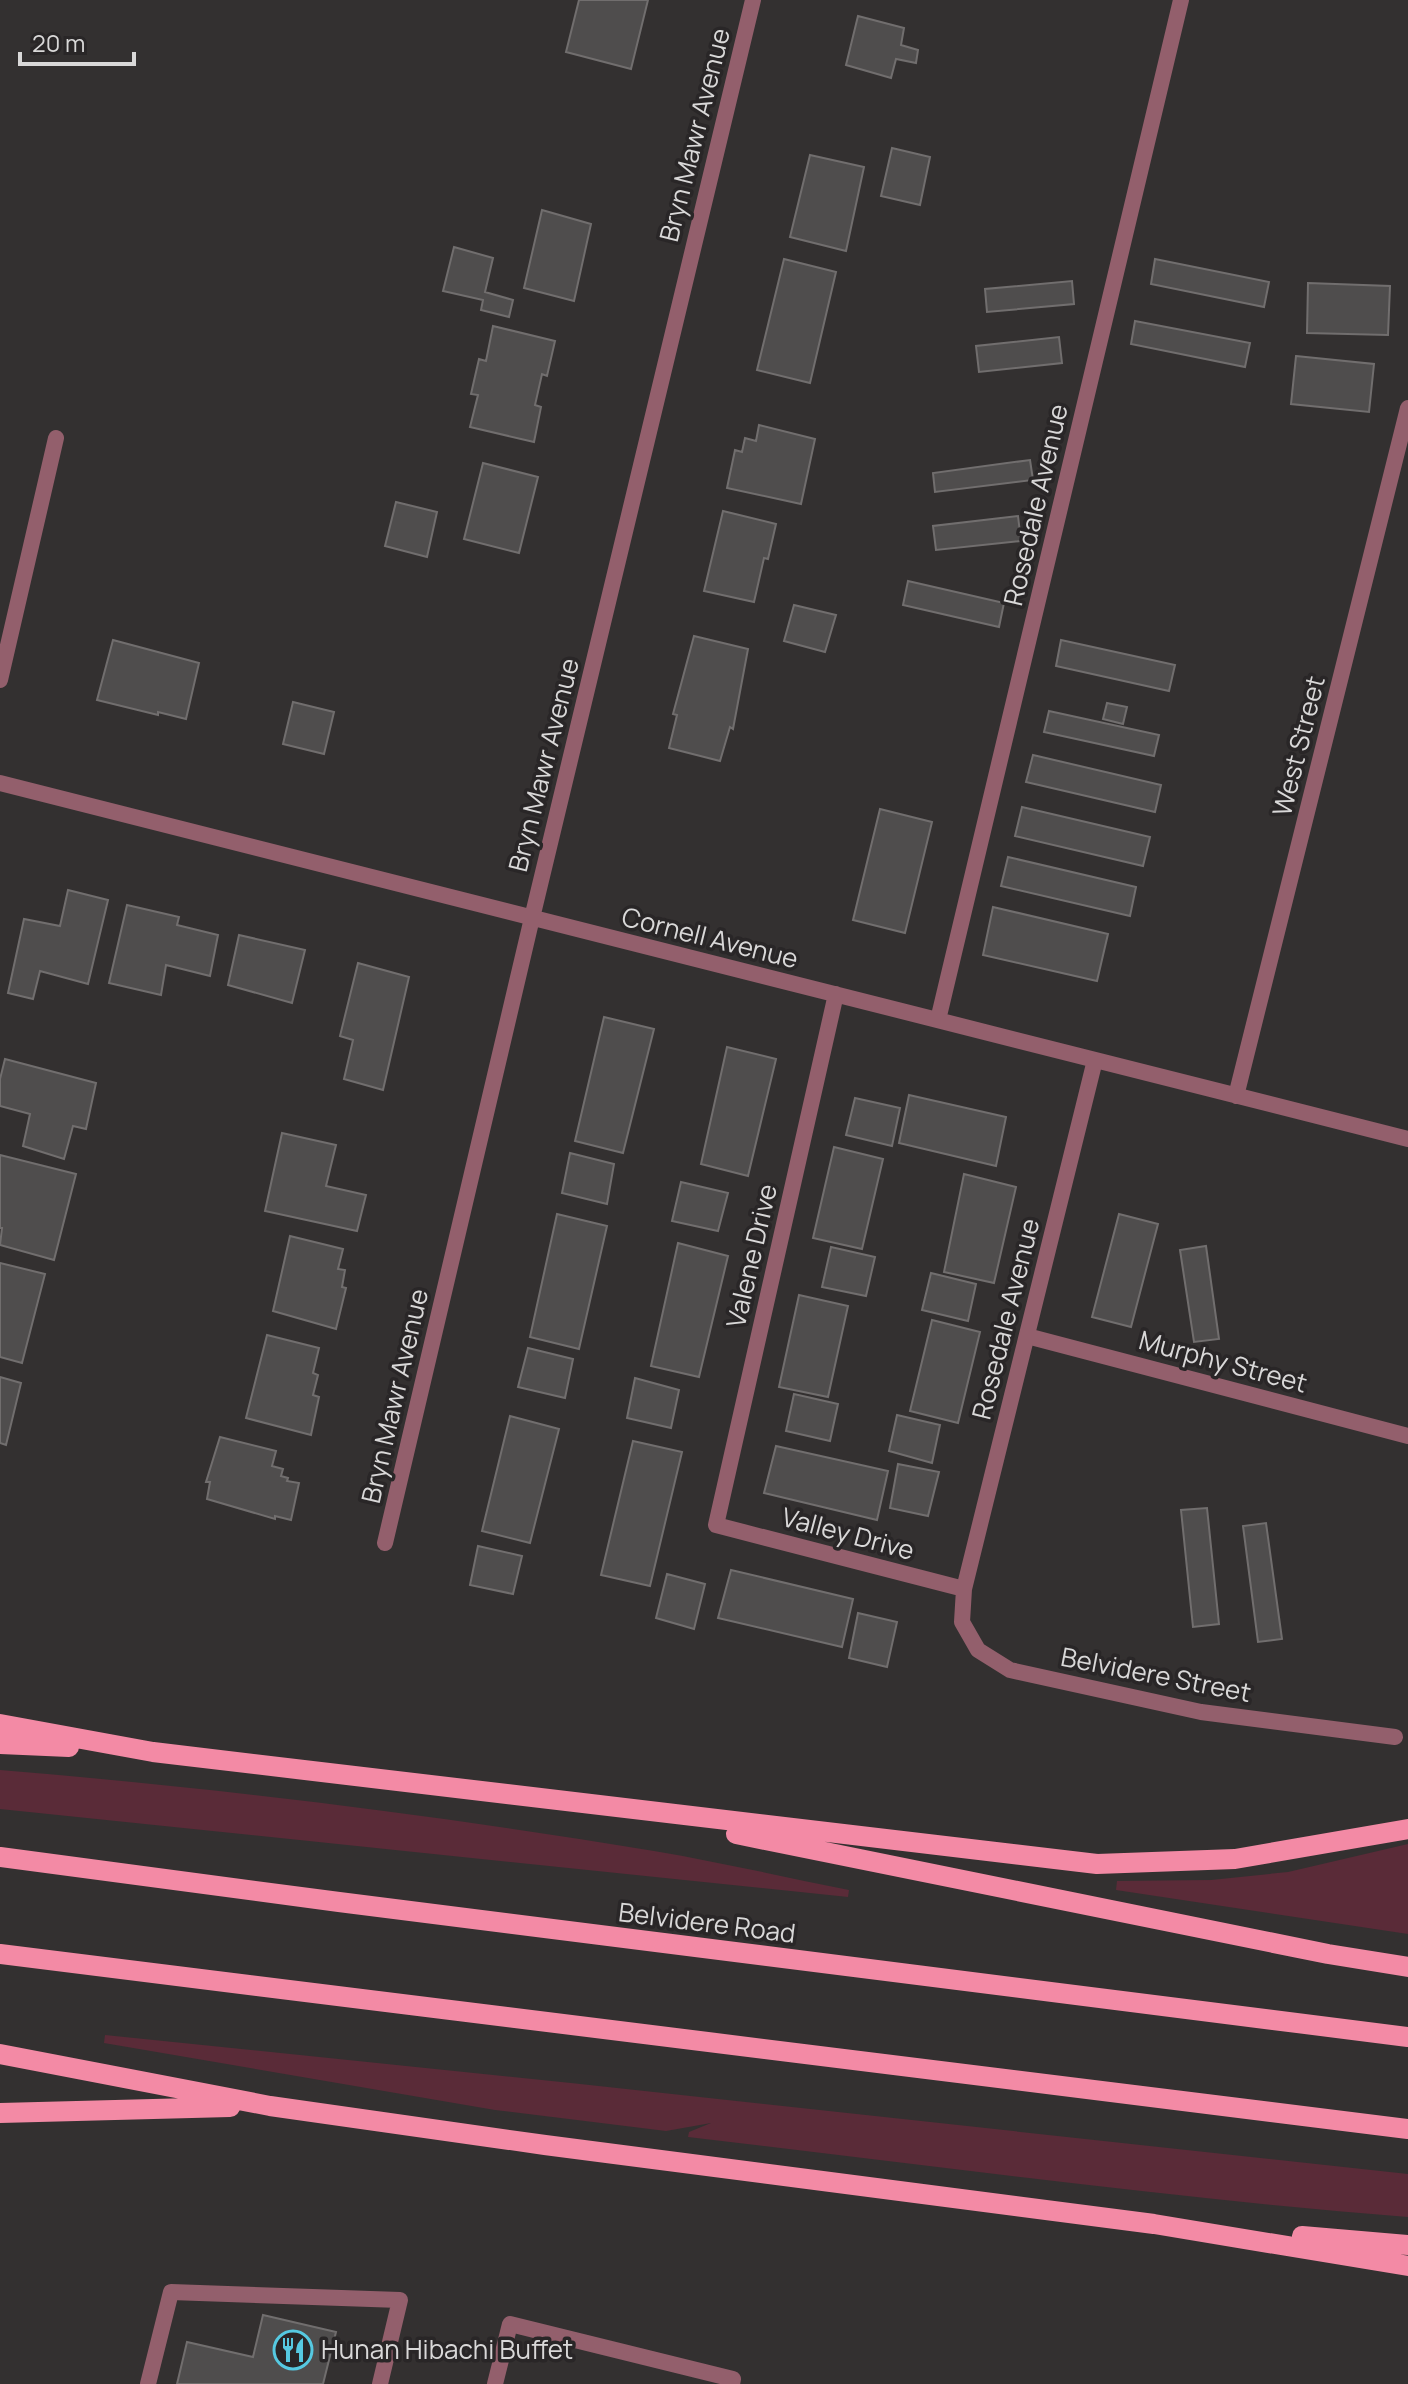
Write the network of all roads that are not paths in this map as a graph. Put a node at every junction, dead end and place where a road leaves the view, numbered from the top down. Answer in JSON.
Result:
{"nodes":[{"id":1,"x":753,"y":0,"type":"edge"},
{"id":2,"x":1181,"y":0,"type":"edge"},
{"id":3,"x":1408,"y":408,"type":"edge"},
{"id":4,"x":56,"y":438,"type":"dead end"},
{"id":5,"x":0,"y":680,"type":"edge"},
{"id":6,"x":0,"y":783,"type":"edge"},
{"id":7,"x":532,"y":918,"type":"junction"},
{"id":8,"x":836,"y":994,"type":"junction"},
{"id":9,"x":938,"y":1020,"type":"junction"},
{"id":10,"x":1095,"y":1060,"type":"junction"},
{"id":11,"x":1236,"y":1096,"type":"junction"},
{"id":12,"x":1408,"y":1139,"type":"edge"},
{"id":13,"x":1027,"y":1336,"type":"junction"},
{"id":14,"x":1408,"y":1436,"type":"edge"},
{"id":15,"x":719,"y":1526,"type":"joint"},
{"id":16,"x":385,"y":1543,"type":"dead end"},
{"id":17,"x":964,"y":1589,"type":"junction"},
{"id":18,"x":0,"y":1724,"type":"edge"},
{"id":19,"x":1395,"y":1737,"type":"dead end"},
{"id":20,"x":0,"y":1744,"type":"edge"},
{"id":21,"x":153,"y":1752,"type":"junction"},
{"id":22,"x":603,"y":1807,"type":"junction"},
{"id":23,"x":1408,"y":1829,"type":"edge"},
{"id":24,"x":0,"y":1857,"type":"edge"},
{"id":25,"x":0,"y":1954,"type":"edge"},
{"id":26,"x":1408,"y":1967,"type":"edge"},
{"id":27,"x":1408,"y":2037,"type":"edge"},
{"id":28,"x":0,"y":2054,"type":"edge"},
{"id":29,"x":270,"y":2106,"type":"junction"},
{"id":30,"x":0,"y":2113,"type":"edge"},
{"id":31,"x":1408,"y":2129,"type":"edge"},
{"id":32,"x":1154,"y":2224,"type":"junction"},
{"id":33,"x":1408,"y":2245,"type":"edge"},
{"id":34,"x":1408,"y":2266,"type":"edge"},
{"id":35,"x":148,"y":2384,"type":"edge"},
{"id":36,"x":380,"y":2384,"type":"edge"},
{"id":37,"x":495,"y":2384,"type":"edge"},
{"id":38,"x":732,"y":2384,"type":"edge"}],
"edges":[{"from":1,"to":7,"type":"street","name":"Bryn Mawr Avenue"},
{"from":2,"to":9,"type":"street","name":"Rosedale Avenue"},
{"from":3,"to":11,"type":"street","name":"West Street"},
{"from":4,"to":5,"type":"street"},
{"from":6,"to":7,"type":"street","name":"Cornell Avenue"},
{"from":7,"to":8,"type":"street","name":"Cornell Avenue"},
{"from":7,"to":16,"type":"street","name":"Bryn Mawr Avenue"},
{"from":8,"to":9,"type":"street","name":"Cornell Avenue"},
{"from":8,"to":15,"type":"street","name":"Valene Drive"},
{"from":9,"to":10,"type":"street","name":"Cornell Avenue"},
{"from":10,"to":11,"type":"street","name":"Cornell Avenue"},
{"from":10,"to":13,"type":"street","name":"Rosedale Avenue"},
{"from":11,"to":12,"type":"street","name":"Cornell Avenue"},
{"from":13,"to":14,"type":"street","name":"Murphy Street"},
{"from":13,"to":17,"type":"street","name":"Rosedale Avenue"},
{"from":15,"to":17,"type":"street","name":"Valley Drive"},
{"from":17,"to":19,"type":"street","name":"Belvidere Street"},
{"from":18,"to":21,"type":"main road"},
{"from":20,"to":21,"type":"main road"},
{"from":21,"to":22,"type":"main road"},
{"from":22,"to":23,"type":"main road"},
{"from":22,"to":26,"type":"main road"},
{"from":24,"to":27,"type":"main road","name":"Belvidere Road"},
{"from":25,"to":31,"type":"main road"},
{"from":28,"to":29,"type":"main road"},
{"from":29,"to":30,"type":"main road"},
{"from":29,"to":32,"type":"main road"},
{"from":32,"to":33,"type":"main road"},
{"from":32,"to":34,"type":"main road"},
{"from":35,"to":36,"type":"street"},
{"from":37,"to":38,"type":"street"}]}
